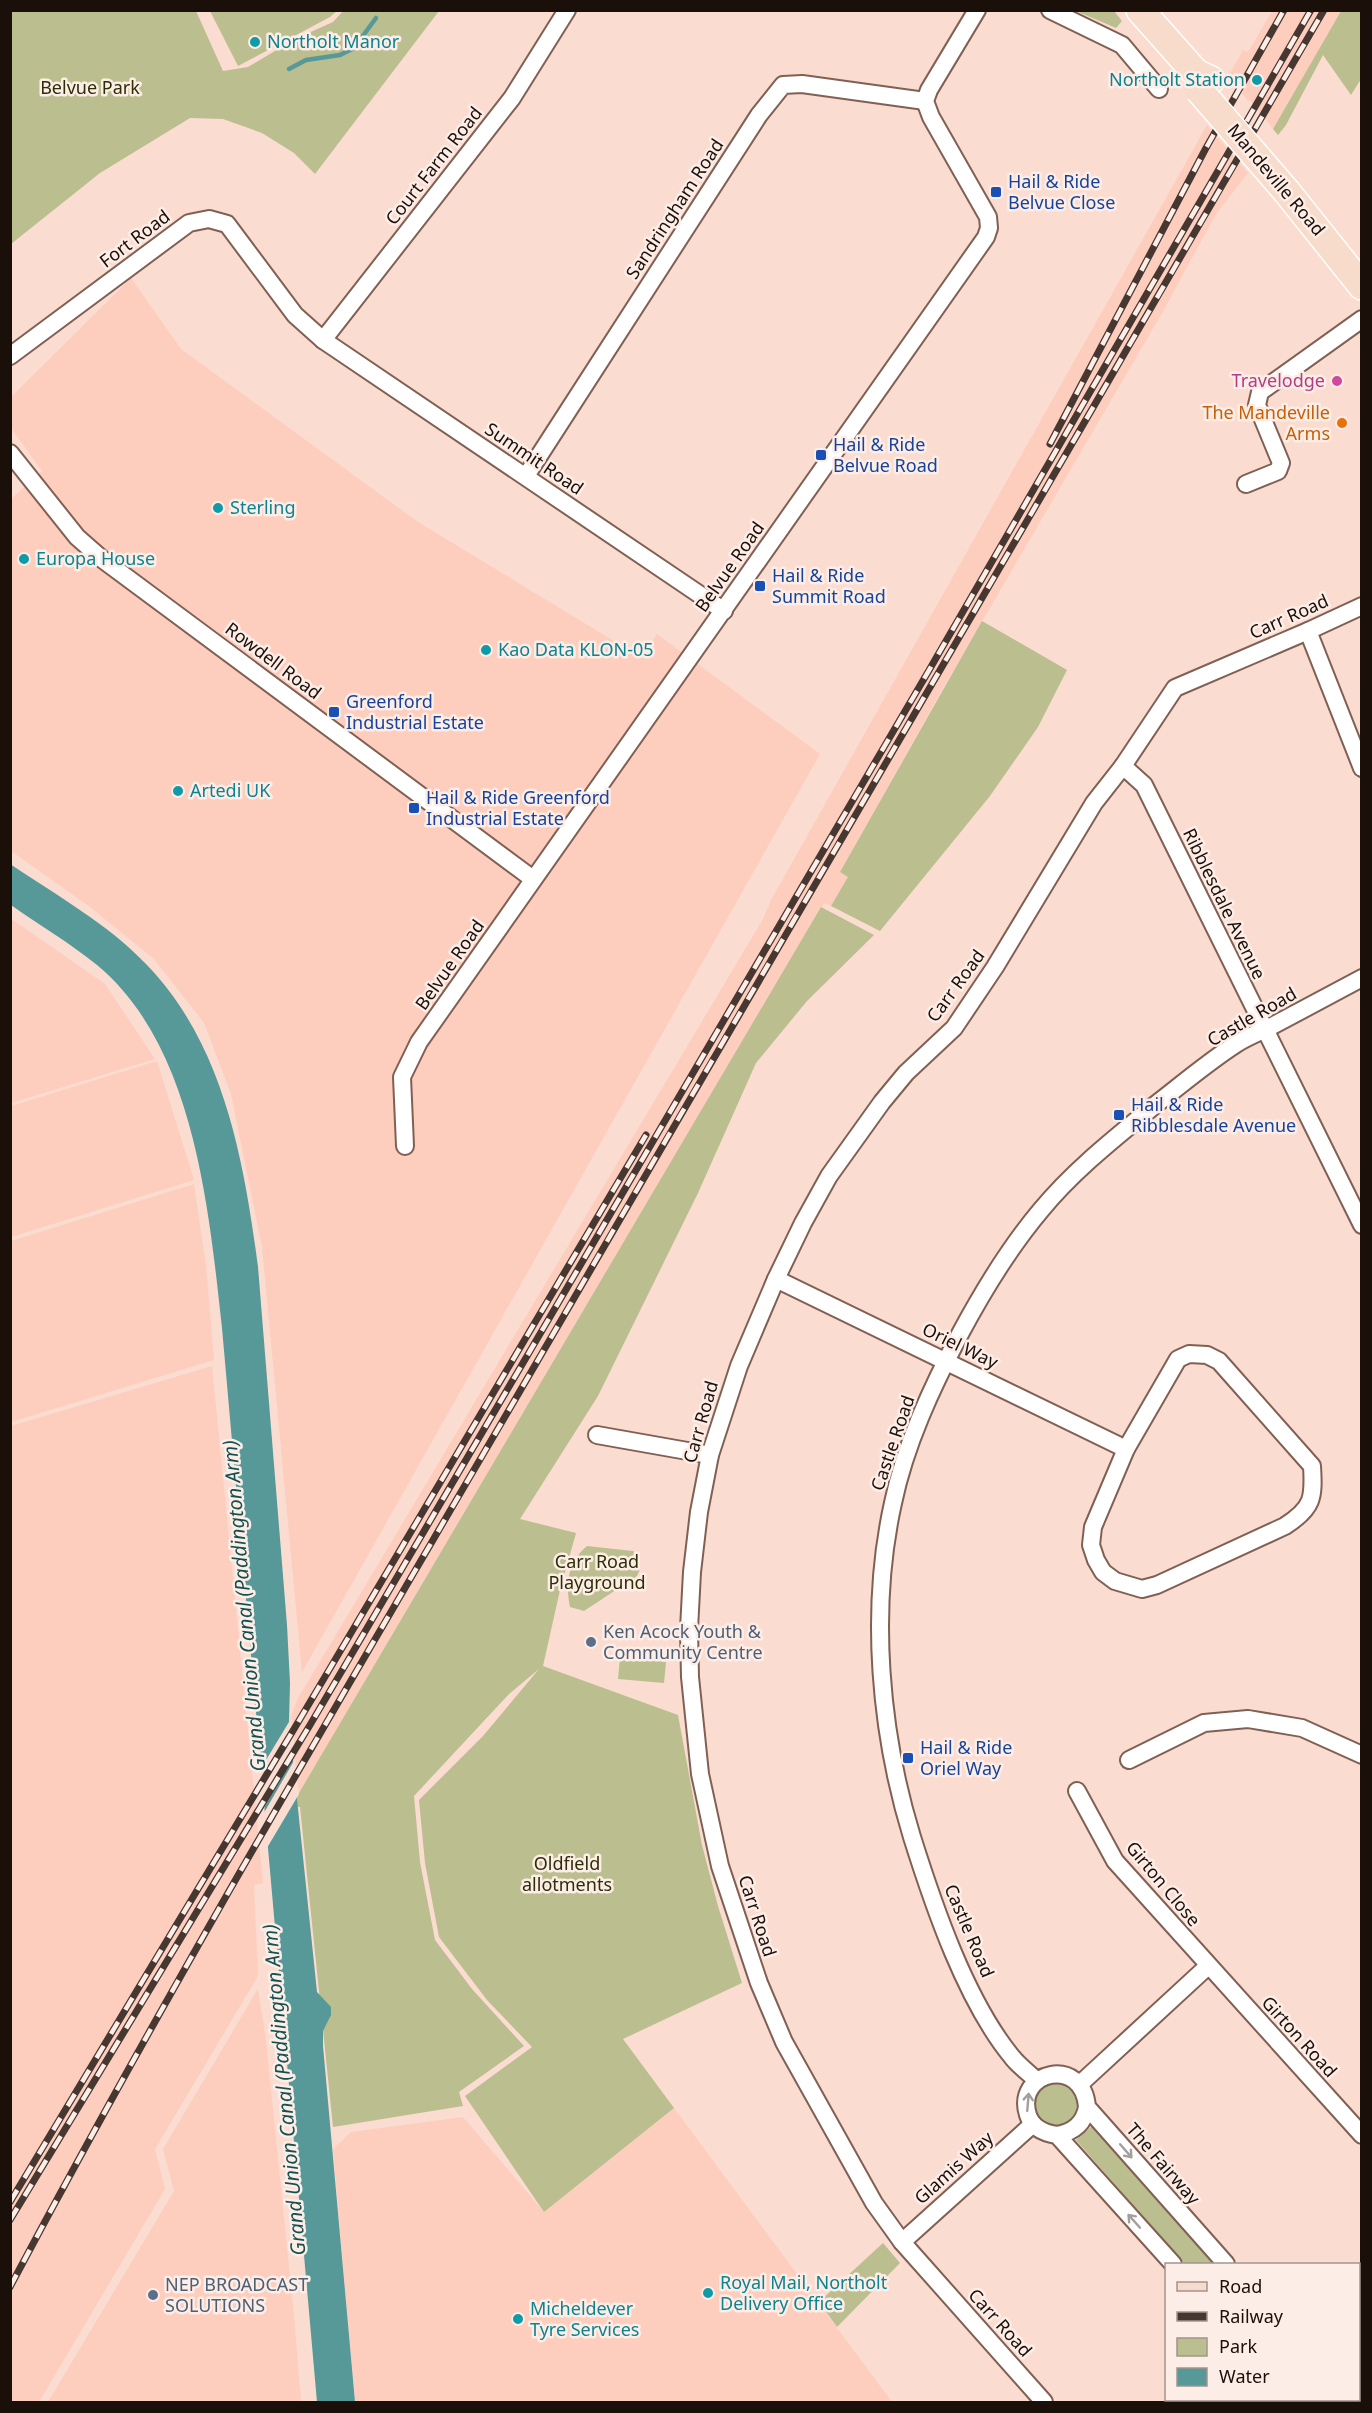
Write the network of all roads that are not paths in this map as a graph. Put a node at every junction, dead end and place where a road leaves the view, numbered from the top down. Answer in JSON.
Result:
{"nodes":[{"id":1,"x":567,"y":10,"type":"edge"},
{"id":2,"x":977,"y":10,"type":"edge"},
{"id":3,"x":1050,"y":10,"type":"edge"},
{"id":4,"x":1140,"y":10,"type":"edge"},
{"id":5,"x":1159,"y":89,"type":"dead end"},
{"id":6,"x":925,"y":101,"type":"junction"},
{"id":7,"x":1293,"y":187,"type":"junction"},
{"id":8,"x":1362,"y":260,"type":"edge"},
{"id":9,"x":1362,"y":286,"type":"edge"},
{"id":10,"x":1362,"y":319,"type":"edge"},
{"id":11,"x":323,"y":340,"type":"junction"},
{"id":12,"x":10,"y":356,"type":"edge"},
{"id":13,"x":10,"y":453,"type":"edge"},
{"id":14,"x":526,"y":476,"type":"junction"},
{"id":15,"x":1246,"y":484,"type":"dead end"},
{"id":16,"x":1362,"y":606,"type":"edge"},
{"id":17,"x":724,"y":611,"type":"junction"},
{"id":18,"x":1308,"y":631,"type":"junction"},
{"id":19,"x":1123,"y":766,"type":"junction"},
{"id":20,"x":1362,"y":768,"type":"edge"},
{"id":21,"x":533,"y":879,"type":"junction"},
{"id":22,"x":1362,"y":978,"type":"edge"},
{"id":23,"x":1265,"y":1029,"type":"junction"},
{"id":24,"x":405,"y":1146,"type":"dead end"},
{"id":25,"x":1362,"y":1225,"type":"edge"},
{"id":26,"x":776,"y":1279,"type":"junction"},
{"id":27,"x":946,"y":1361,"type":"junction"},
{"id":28,"x":597,"y":1435,"type":"dead end"},
{"id":29,"x":1126,"y":1449,"type":"junction"},
{"id":30,"x":710,"y":1455,"type":"junction"},
{"id":31,"x":1362,"y":1755,"type":"edge"},
{"id":32,"x":1129,"y":1760,"type":"dead end"},
{"id":33,"x":1077,"y":1791,"type":"dead end"},
{"id":34,"x":1208,"y":1966,"type":"junction"},
{"id":35,"x":1036,"y":2081,"type":"junction"},
{"id":36,"x":1080,"y":2084,"type":"junction"},
{"id":37,"x":1087,"y":2107,"type":"junction"},
{"id":38,"x":1033,"y":2124,"type":"junction"},
{"id":39,"x":1057,"y":2135,"type":"junction"},
{"id":40,"x":1362,"y":2135,"type":"edge"},
{"id":41,"x":902,"y":2242,"type":"junction"},
{"id":42,"x":1171,"y":2263,"type":"edge"},
{"id":43,"x":1224,"y":2263,"type":"edge"},
{"id":44,"x":1044,"y":2403,"type":"edge"}],
"edges":[{"from":1,"to":11,"type":"street","name":"Court Farm Road"},
{"from":2,"to":6,"type":"street"},
{"from":3,"to":5,"type":"street"},
{"from":4,"to":7,"type":"main road","name":"Mandeville Road"},
{"from":6,"to":14,"type":"street","name":"Sandringham Road"},
{"from":6,"to":17,"type":"street","name":"Belvue Road"},
{"from":7,"to":8,"type":"main road","name":"Mandeville Road"},
{"from":7,"to":9,"type":"main road","name":"Mandeville Road"},
{"from":10,"to":15,"type":"street"},
{"from":11,"to":12,"type":"street","name":"Fort Road"},
{"from":11,"to":14,"type":"street","name":"Summit Road"},
{"from":13,"to":21,"type":"street","name":"Rowdell Road"},
{"from":14,"to":17,"type":"street","name":"Summit Road"},
{"from":16,"to":18,"type":"street","name":"Carr Road"},
{"from":17,"to":21,"type":"street","name":"Belvue Road"},
{"from":18,"to":19,"type":"street","name":"Carr Road"},
{"from":18,"to":20,"type":"street"},
{"from":19,"to":23,"type":"street","name":"Ribblesdale Avenue"},
{"from":19,"to":26,"type":"street","name":"Carr Road"},
{"from":21,"to":24,"type":"street","name":"Belvue Road"},
{"from":22,"to":23,"type":"street","name":"Castle Road"},
{"from":23,"to":25,"type":"street","name":"Ribblesdale Avenue"},
{"from":23,"to":27,"type":"street","name":"Castle Road"},
{"from":26,"to":27,"type":"street","name":"Oriel Way"},
{"from":26,"to":30,"type":"street","name":"Carr Road"},
{"from":27,"to":29,"type":"street","name":"Oriel Way"},
{"from":27,"to":35,"type":"street","name":"Castle Road"},
{"from":28,"to":30,"type":"street"},
{"from":29,"to":29,"type":"street"},
{"from":30,"to":41,"type":"street","name":"Carr Road"},
{"from":31,"to":32,"type":"street"},
{"from":33,"to":34,"type":"street","name":"Girton Close"},
{"from":34,"to":36,"type":"street"},
{"from":34,"to":40,"type":"street","name":"Girton Road"},
{"from":35,"to":36,"type":"street"},
{"from":38,"to":35,"type":"street","one_way":true},
{"from":36,"to":37,"type":"street","name":"The Fairway"},
{"from":37,"to":39,"type":"street"},
{"from":37,"to":43,"type":"street","name":"The Fairway","one_way":true},
{"from":38,"to":39,"type":"street"},
{"from":38,"to":41,"type":"street","name":"Glamis Way"},
{"from":42,"to":39,"type":"street","one_way":true},
{"from":41,"to":44,"type":"street","name":"Carr Road"}]}
